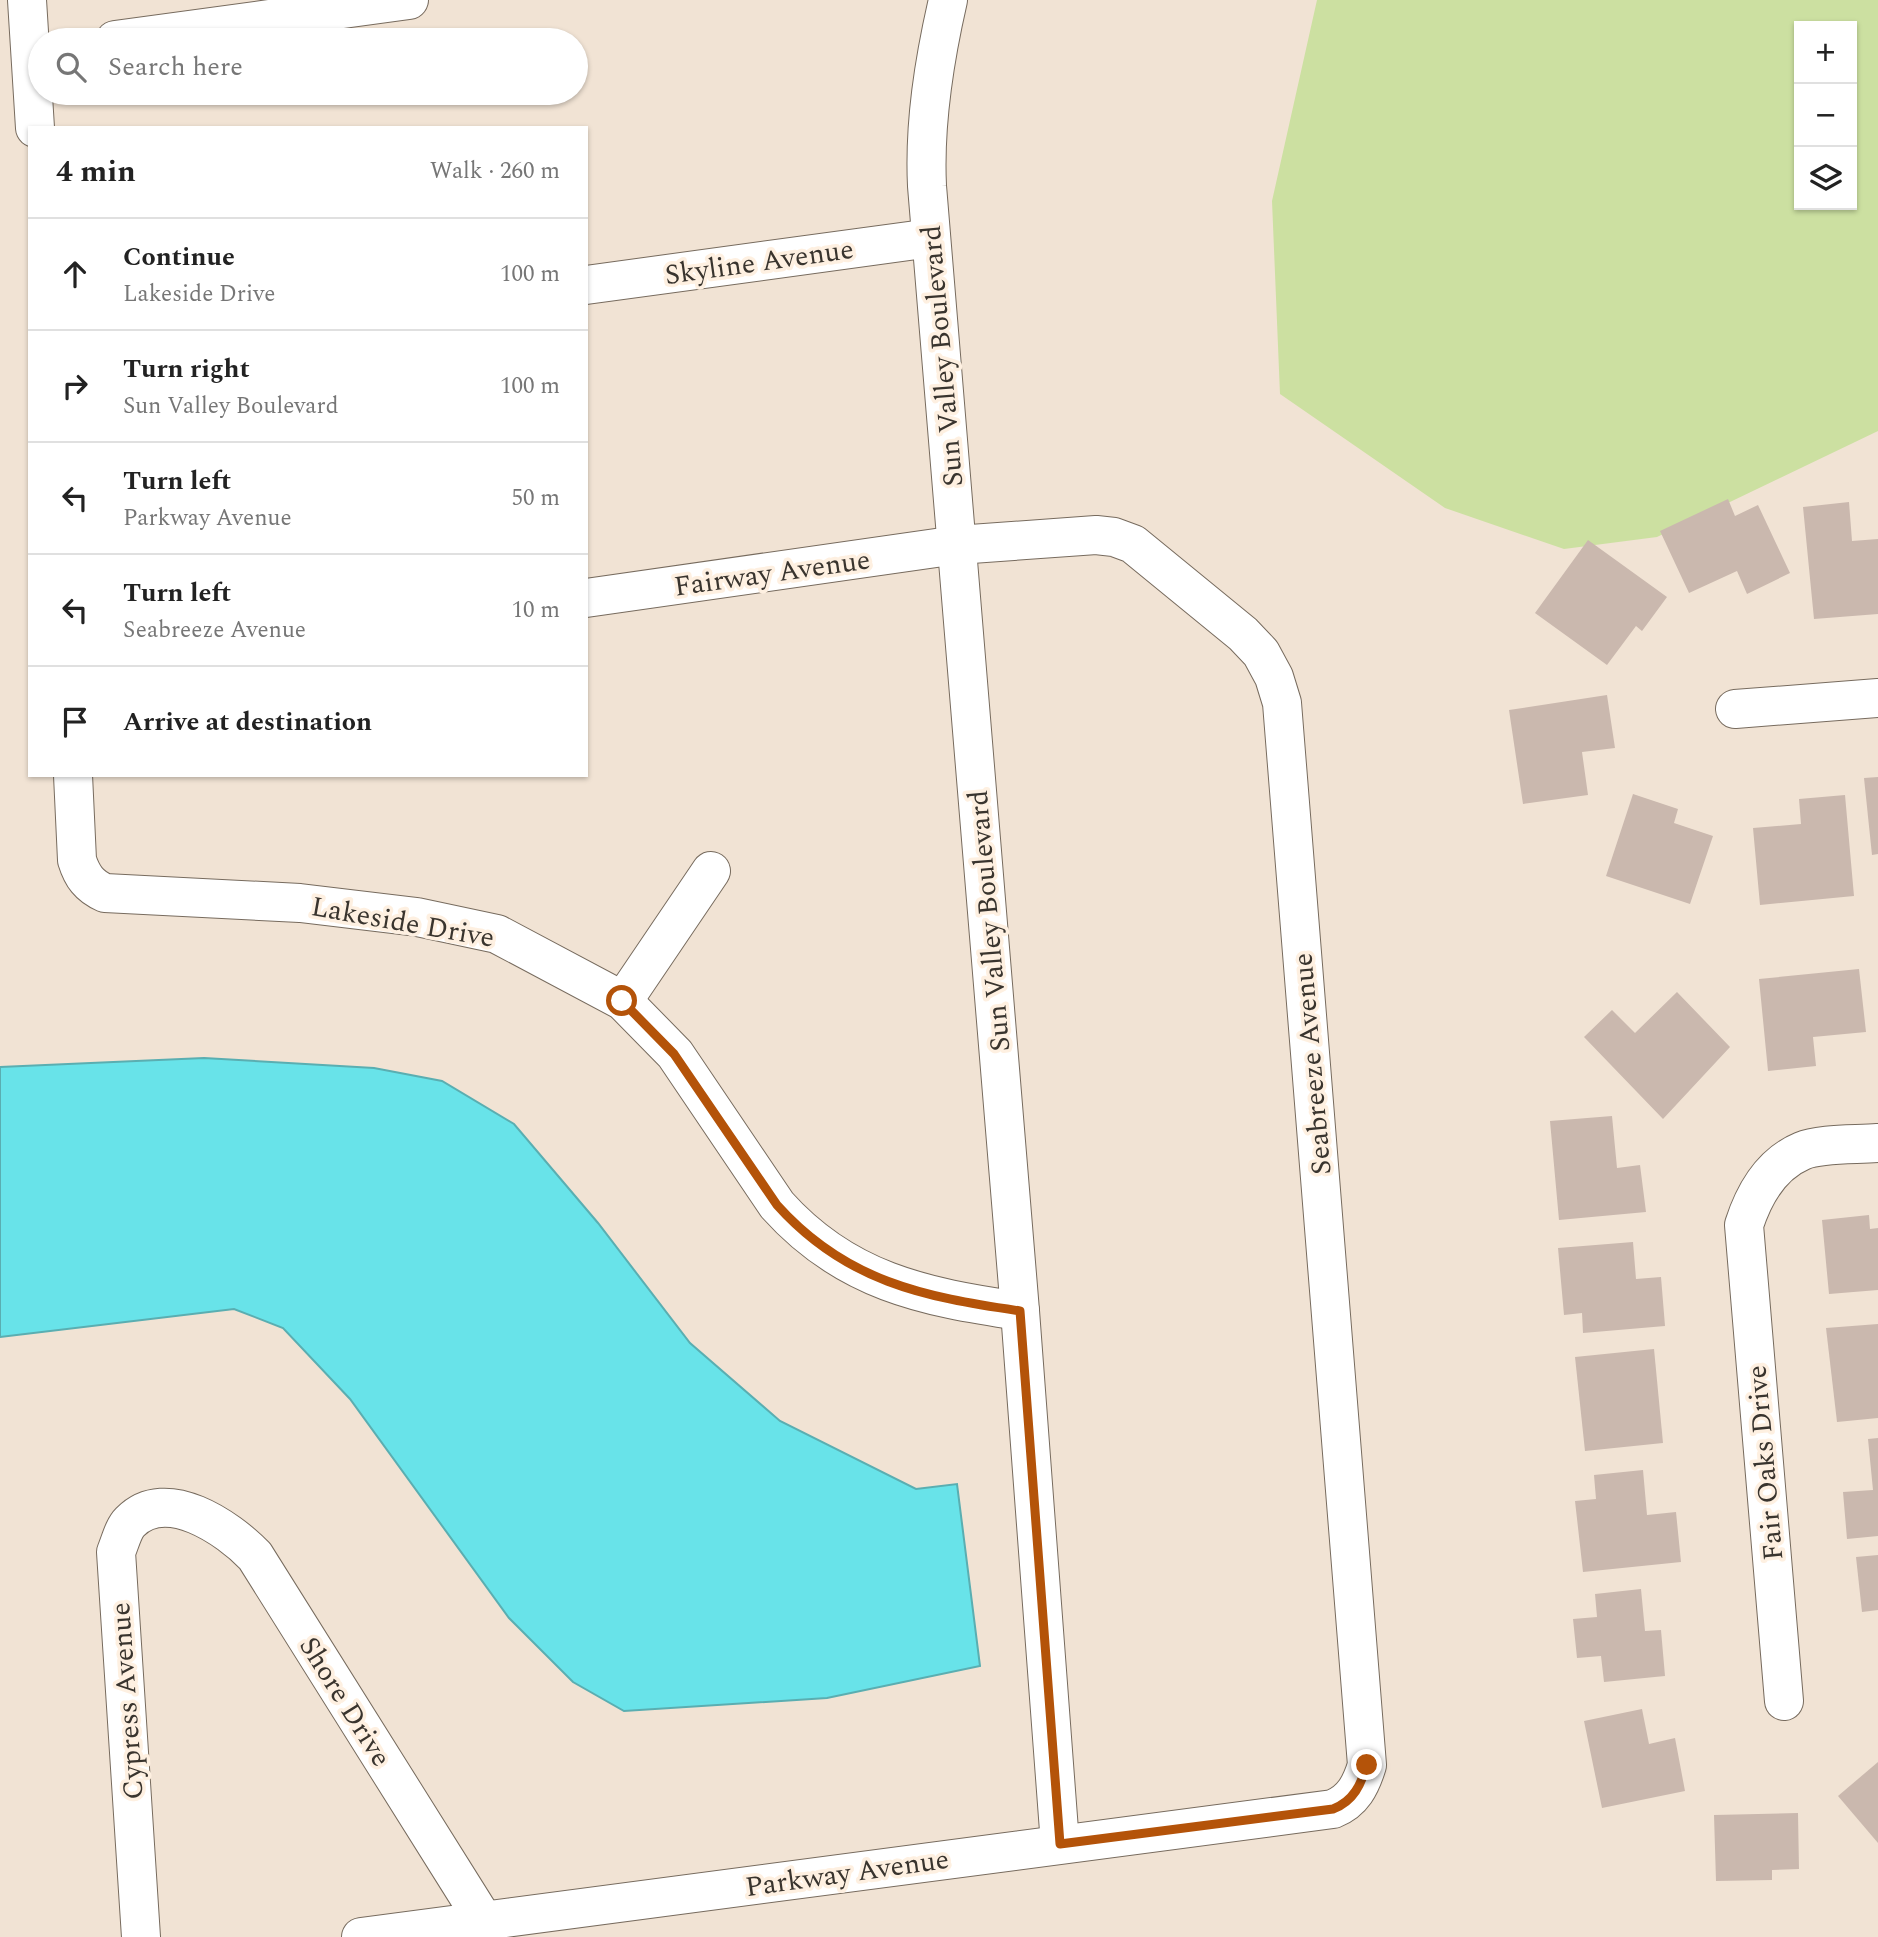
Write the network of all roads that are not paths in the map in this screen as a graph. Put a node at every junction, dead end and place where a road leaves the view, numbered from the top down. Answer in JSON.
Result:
{"nodes":[{"id":1,"x":27,"y":0,"type":"edge"},
{"id":2,"x":410,"y":0,"type":"edge"},
{"id":3,"x":948,"y":0,"type":"edge"},
{"id":4,"x":31,"y":28,"type":"edge"},
{"id":5,"x":204,"y":28,"type":"edge"},
{"id":6,"x":35,"y":105,"type":"edge"},
{"id":7,"x":35,"y":126,"type":"edge"},
{"id":8,"x":932,"y":238,"type":"junction"},
{"id":9,"x":588,"y":285,"type":"edge"},
{"id":10,"x":957,"y":545,"type":"junction"},
{"id":11,"x":588,"y":598,"type":"edge"},
{"id":12,"x":1878,"y":698,"type":"edge"},
{"id":13,"x":1735,"y":709,"type":"dead end"},
{"id":14,"x":73,"y":777,"type":"edge"},
{"id":15,"x":711,"y":871,"type":"dead end"},
{"id":16,"x":622,"y":1001,"type":"junction"},
{"id":17,"x":1878,"y":1143,"type":"edge"},
{"id":18,"x":1020,"y":1311,"type":"junction"},
{"id":19,"x":180,"y":1510,"type":"joint"},
{"id":20,"x":1784,"y":1700,"type":"dead end"},
{"id":21,"x":1333,"y":1809,"type":"joint"},
{"id":22,"x":1060,"y":1844,"type":"junction"},
{"id":23,"x":484,"y":1921,"type":"junction"},
{"id":24,"x":141,"y":1937,"type":"edge"},
{"id":25,"x":361,"y":1937,"type":"edge"}],
"edges":[{"from":1,"to":4,"type":"street"},
{"from":2,"to":5,"type":"street"},
{"from":3,"to":8,"type":"street","name":"Sun Valley Boulevard"},
{"from":6,"to":7,"type":"street"},
{"from":8,"to":9,"type":"street","name":"Skyline Avenue"},
{"from":8,"to":10,"type":"street","name":"Sun Valley Boulevard"},
{"from":10,"to":11,"type":"street","name":"Fairway Avenue"},
{"from":10,"to":18,"type":"street","name":"Sun Valley Boulevard"},
{"from":10,"to":21,"type":"street","name":"Seabreeze Avenue"},
{"from":12,"to":13,"type":"street"},
{"from":14,"to":16,"type":"street","name":"Lakeside Drive"},
{"from":15,"to":16,"type":"street"},
{"from":16,"to":18,"type":"street","name":"Lakeside Drive"},
{"from":17,"to":20,"type":"street","name":"Fair Oaks Drive"},
{"from":18,"to":22,"type":"street","name":"Sun Valley Boulevard"},
{"from":19,"to":23,"type":"street","name":"Shore Drive"},
{"from":19,"to":24,"type":"street","name":"Cypress Avenue"},
{"from":21,"to":22,"type":"street","name":"Parkway Avenue"},
{"from":22,"to":23,"type":"street","name":"Parkway Avenue"},
{"from":23,"to":25,"type":"street","name":"Parkway Avenue"}]}
